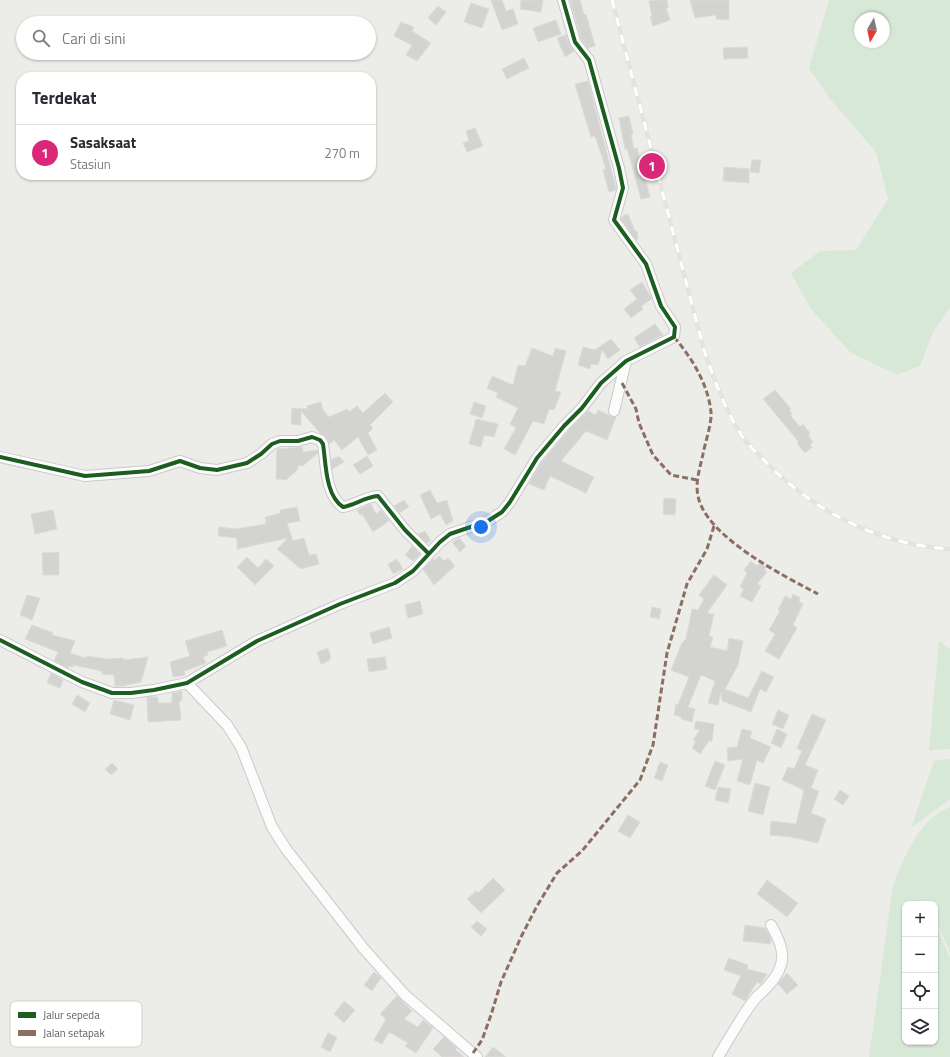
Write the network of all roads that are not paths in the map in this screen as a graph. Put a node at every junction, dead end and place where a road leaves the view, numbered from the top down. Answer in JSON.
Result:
{"nodes":[{"id":1,"x":563,"y":0,"type":"edge"},
{"id":2,"x":626,"y":361,"type":"junction"},
{"id":3,"x":614,"y":410,"type":"dead end"},
{"id":4,"x":0,"y":457,"type":"edge"},
{"id":5,"x":428,"y":554,"type":"junction"},
{"id":6,"x":0,"y":640,"type":"edge"},
{"id":7,"x":187,"y":683,"type":"junction"},
{"id":8,"x":772,"y":925,"type":"dead end"},
{"id":9,"x":477,"y":1057,"type":"edge"},
{"id":10,"x":718,"y":1057,"type":"edge"}],
"edges":[{"from":1,"to":2,"type":"street"},
{"from":2,"to":3,"type":"street"},
{"from":2,"to":5,"type":"street"},
{"from":4,"to":5,"type":"street"},
{"from":5,"to":7,"type":"street"},
{"from":6,"to":7,"type":"street"},
{"from":7,"to":9,"type":"street"},
{"from":8,"to":10,"type":"street"}]}
